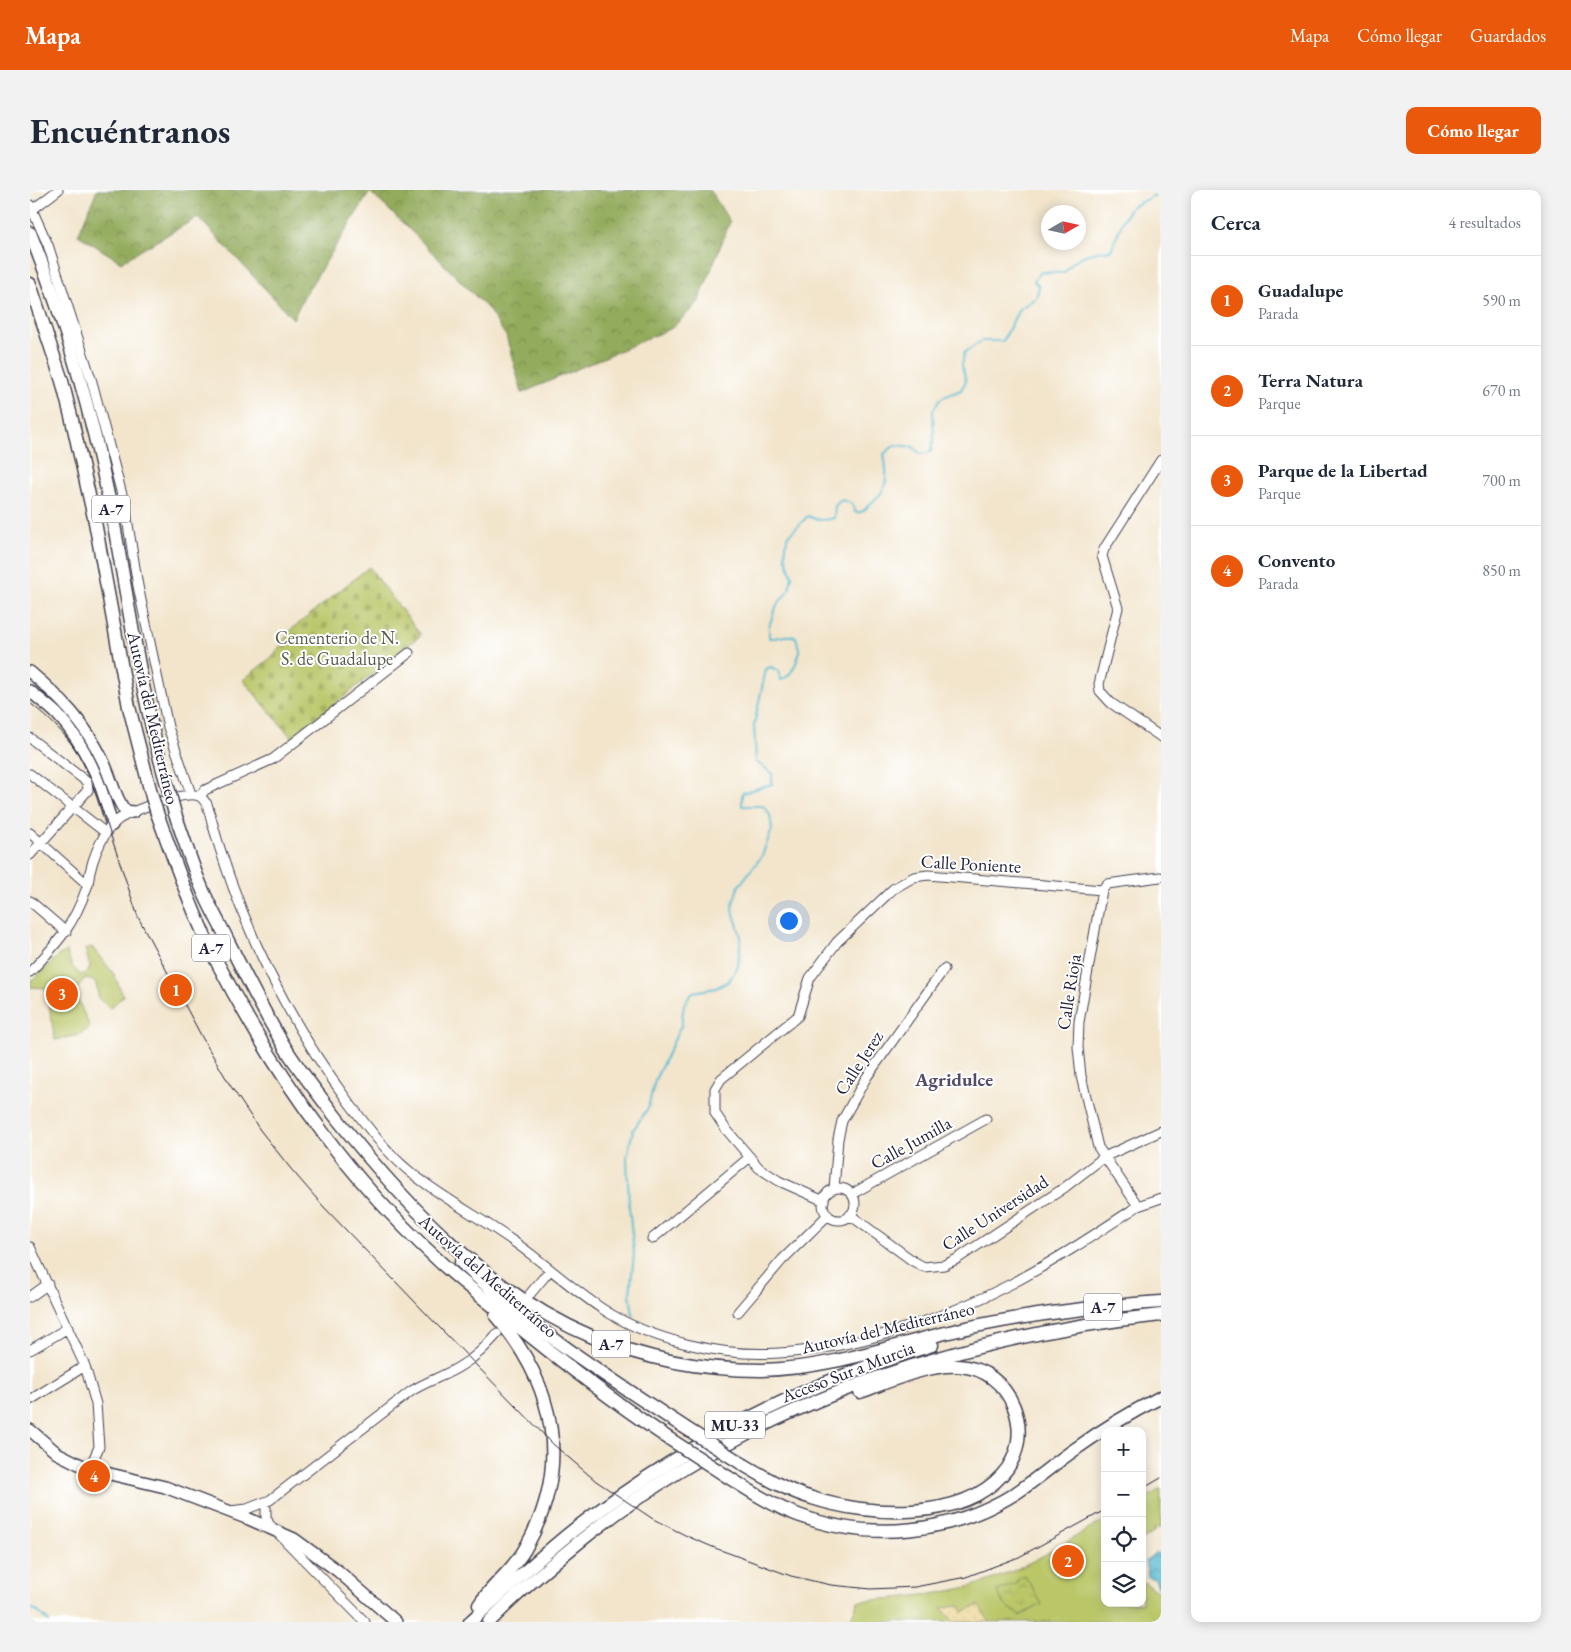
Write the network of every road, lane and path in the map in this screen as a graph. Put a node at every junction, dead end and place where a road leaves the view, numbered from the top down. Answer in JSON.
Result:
{"nodes":[{"id":1,"x":58,"y":190,"type":"edge"},
{"id":2,"x":31,"y":207,"type":"edge"},
{"id":3,"x":30,"y":233,"type":"edge"},
{"id":4,"x":30,"y":284,"type":"edge"},
{"id":5,"x":1161,"y":460,"type":"edge"},
{"id":6,"x":409,"y":654,"type":"dead end"},
{"id":7,"x":30,"y":672,"type":"edge"},
{"id":8,"x":30,"y":691,"type":"edge"},
{"id":9,"x":1161,"y":737,"type":"edge"},
{"id":10,"x":30,"y":738,"type":"edge"},
{"id":11,"x":30,"y":774,"type":"edge"},
{"id":12,"x":109,"y":776,"type":"junction"},
{"id":13,"x":196,"y":795,"type":"junction"},
{"id":14,"x":73,"y":807,"type":"junction"},
{"id":15,"x":133,"y":812,"type":"junction"},
{"id":16,"x":112,"y":826,"type":"junction"},
{"id":17,"x":30,"y":833,"type":"edge"},
{"id":18,"x":41,"y":843,"type":"junction"},
{"id":19,"x":30,"y":855,"type":"edge"},
{"id":20,"x":1161,"y":878,"type":"edge"},
{"id":21,"x":88,"y":885,"type":"junction"},
{"id":22,"x":1102,"y":890,"type":"junction"},
{"id":23,"x":30,"y":901,"type":"edge"},
{"id":24,"x":66,"y":932,"type":"junction"},
{"id":25,"x":32,"y":967,"type":"edge"},
{"id":26,"x":944,"y":969,"type":"dead end"},
{"id":27,"x":287,"y":1050,"type":"junction"},
{"id":28,"x":986,"y":1119,"type":"dead end"},
{"id":29,"x":1161,"y":1131,"type":"edge"},
{"id":30,"x":750,"y":1157,"type":"junction"},
{"id":31,"x":1104,"y":1157,"type":"junction"},
{"id":32,"x":834,"y":1189,"type":"junction"},
{"id":33,"x":852,"y":1194,"type":"junction"},
{"id":34,"x":1161,"y":1198,"type":"edge"},
{"id":35,"x":824,"y":1201,"type":"junction"},
{"id":36,"x":1138,"y":1206,"type":"junction"},
{"id":37,"x":828,"y":1215,"type":"junction"},
{"id":38,"x":850,"y":1215,"type":"junction"},
{"id":39,"x":652,"y":1239,"type":"dead end"},
{"id":40,"x":30,"y":1247,"type":"edge"},
{"id":41,"x":33,"y":1258,"type":"edge"},
{"id":42,"x":550,"y":1270,"type":"junction"},
{"id":43,"x":48,"y":1284,"type":"junction"},
{"id":44,"x":530,"y":1294,"type":"dead end"},
{"id":45,"x":479,"y":1295,"type":"junction"},
{"id":46,"x":30,"y":1297,"type":"edge"},
{"id":47,"x":1161,"y":1302,"type":"edge"},
{"id":48,"x":738,"y":1312,"type":"dead end"},
{"id":49,"x":1046,"y":1315,"type":"junction"},
{"id":50,"x":1161,"y":1315,"type":"edge"},
{"id":51,"x":68,"y":1328,"type":"junction"},
{"id":52,"x":497,"y":1334,"type":"dead end"},
{"id":53,"x":30,"y":1350,"type":"edge"},
{"id":54,"x":85,"y":1366,"type":"junction"},
{"id":55,"x":1161,"y":1397,"type":"edge"},
{"id":56,"x":30,"y":1400,"type":"edge"},
{"id":57,"x":30,"y":1430,"type":"edge"},
{"id":58,"x":89,"y":1469,"type":"junction"},
{"id":59,"x":681,"y":1470,"type":"junction"},
{"id":60,"x":268,"y":1504,"type":"junction"},
{"id":61,"x":253,"y":1507,"type":"junction"},
{"id":62,"x":229,"y":1511,"type":"junction"},
{"id":63,"x":251,"y":1520,"type":"junction"},
{"id":64,"x":274,"y":1529,"type":"junction"},
{"id":65,"x":365,"y":1622,"type":"edge"},
{"id":66,"x":396,"y":1622,"type":"edge"},
{"id":67,"x":469,"y":1622,"type":"edge"},
{"id":68,"x":489,"y":1622,"type":"edge"}],
"edges":[{"from":1,"to":2,"type":"street"},
{"from":2,"to":13,"type":"street"},
{"from":3,"to":27,"type":"highway","name":"Autovía del Mediterráneo","number":"A-7","bridge":true},
{"from":4,"to":45,"type":"highway","name":"Autovía del Mediterráneo","number":"A-7","bridge":true},
{"from":5,"to":9,"type":"street"},
{"from":6,"to":13,"type":"street"},
{"from":7,"to":12,"type":"main road"},
{"from":8,"to":16,"type":"main road"},
{"from":10,"to":14,"type":"street"},
{"from":11,"to":14,"type":"street"},
{"from":12,"to":15,"type":"main road"},
{"from":12,"to":16,"type":"main road"},
{"from":13,"to":15,"type":"street"},
{"from":13,"to":42,"type":"street"},
{"from":14,"to":16,"type":"street"},
{"from":14,"to":18,"type":"street"},
{"from":15,"to":16,"type":"street"},
{"from":16,"to":21,"type":"street"},
{"from":17,"to":18,"type":"street"},
{"from":18,"to":19,"type":"street"},
{"from":18,"to":21,"type":"street"},
{"from":20,"to":22,"type":"street"},
{"from":21,"to":24,"type":"street"},
{"from":22,"to":30,"type":"street","name":"Calle Poniente"},
{"from":22,"to":31,"type":"street","name":"Calle Rioja"},
{"from":23,"to":24,"type":"street"},
{"from":24,"to":25,"type":"street"},
{"from":26,"to":32,"type":"street","name":"Calle Jerez"},
{"from":27,"to":49,"type":"highway","name":"Autovía del Mediterráneo","number":"A-7"},
{"from":27,"to":59,"type":"highway","bridge":true},
{"from":28,"to":33,"type":"street","name":"Calle Jumilla"},
{"from":29,"to":31,"type":"street","name":"Calle Universidad"},
{"from":30,"to":35,"type":"street","name":"Calle Poniente"},
{"from":30,"to":39,"type":"street"},
{"from":31,"to":36,"type":"street","name":"Calle Rioja"},
{"from":31,"to":38,"type":"street","name":"Calle Universidad"},
{"from":32,"to":33,"type":"street"},
{"from":32,"to":35,"type":"street"},
{"from":33,"to":38,"type":"street"},
{"from":34,"to":36,"type":"street"},
{"from":35,"to":37,"type":"street"},
{"from":36,"to":42,"type":"street"},
{"from":37,"to":38,"type":"street"},
{"from":37,"to":48,"type":"street"},
{"from":40,"to":41,"type":"street"},
{"from":41,"to":43,"type":"street"},
{"from":42,"to":44,"type":"street"},
{"from":43,"to":46,"type":"street"},
{"from":43,"to":51,"type":"street"},
{"from":45,"to":55,"type":"highway","name":"Autovía del Mediterráneo","number":"A-7","bridge":true},
{"from":45,"to":67,"type":"highway"},
{"from":47,"to":49,"type":"highway","name":"Autovía del Mediterráneo","number":"A-7"},
{"from":49,"to":67,"type":"highway","name":"Acceso Sur a Murcia","number":"MU-33"},
{"from":50,"to":59,"type":"highway","name":"Acceso Sur a Murcia","number":"MU-33"},
{"from":51,"to":53,"type":"street"},
{"from":51,"to":54,"type":"street"},
{"from":52,"to":60,"type":"street"},
{"from":54,"to":56,"type":"street"},
{"from":54,"to":58,"type":"street"},
{"from":57,"to":58,"type":"main road"},
{"from":58,"to":62,"type":"main road"},
{"from":59,"to":68,"type":"highway","name":"Acceso Sur a Murcia","number":"MU-33"},
{"from":60,"to":61,"type":"street"},
{"from":60,"to":63,"type":"street"},
{"from":60,"to":64,"type":"street"},
{"from":61,"to":62,"type":"street"},
{"from":61,"to":63,"type":"street"},
{"from":62,"to":63,"type":"main road"},
{"from":63,"to":64,"type":"main road"},
{"from":64,"to":65,"type":"street"},
{"from":64,"to":66,"type":"main road"}]}
